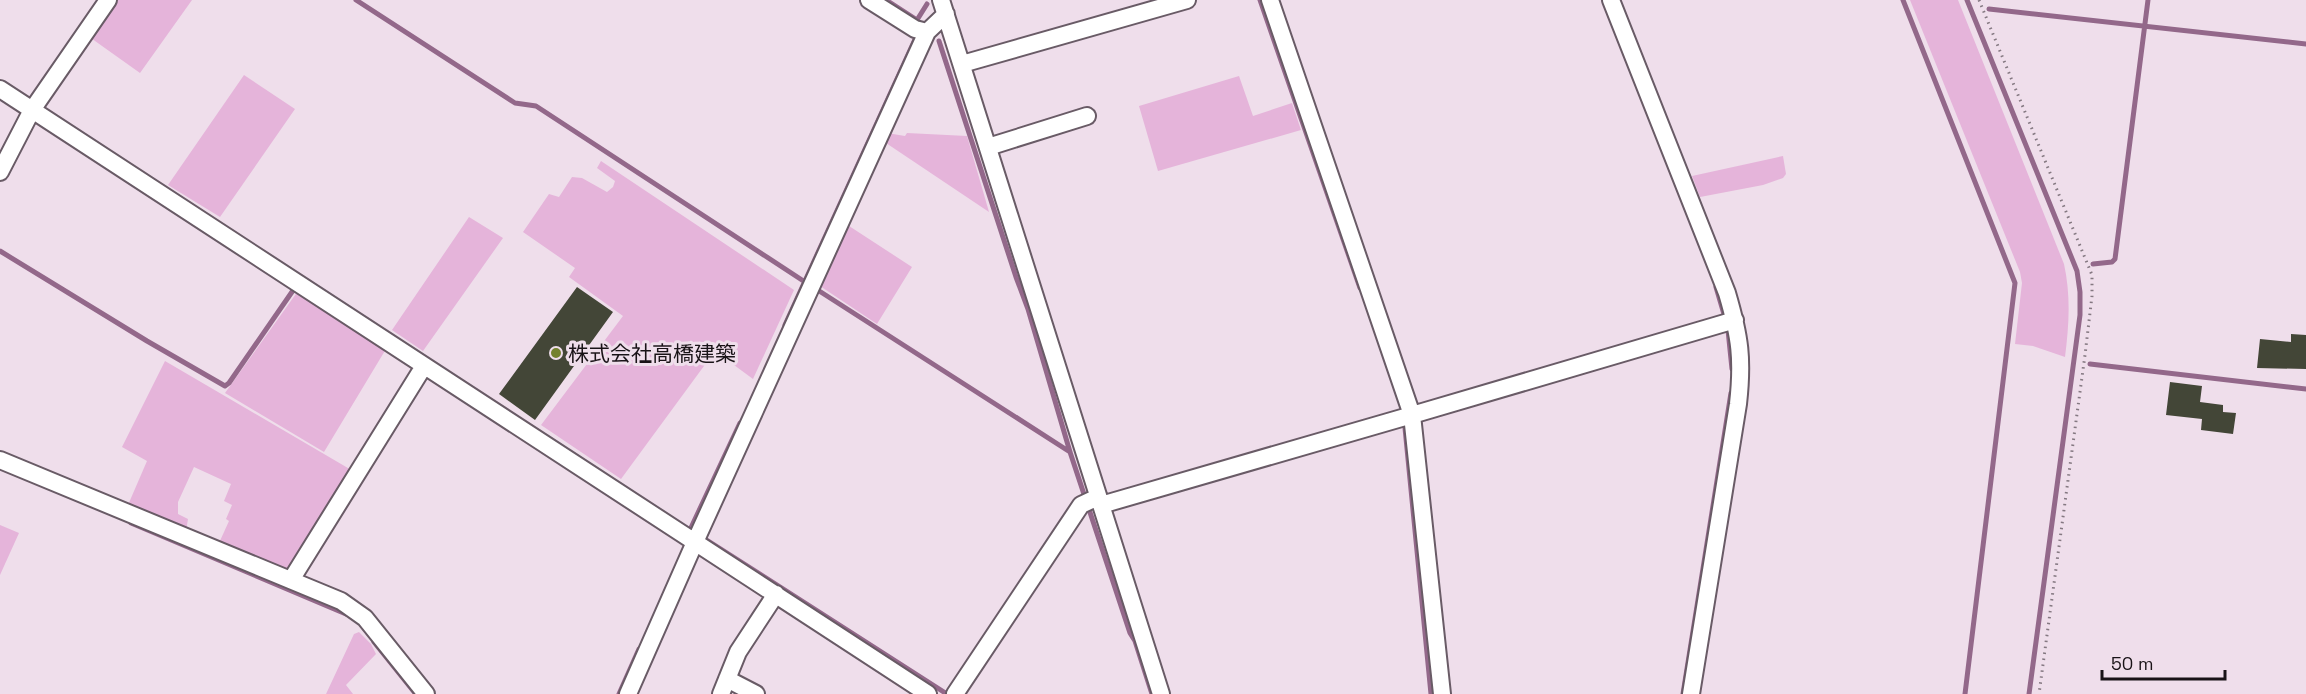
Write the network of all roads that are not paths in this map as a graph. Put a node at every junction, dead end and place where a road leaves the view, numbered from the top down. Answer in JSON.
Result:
{"nodes":[{"id":1,"x":108,"y":0,"type":"edge"},
{"id":2,"x":869,"y":0,"type":"edge"},
{"id":3,"x":1187,"y":0,"type":"edge"},
{"id":4,"x":1270,"y":0,"type":"edge"},
{"id":5,"x":1611,"y":0,"type":"edge"},
{"id":6,"x":944,"y":7,"type":"edge"},
{"id":7,"x":921,"y":30,"type":"junction"},
{"id":8,"x":962,"y":64,"type":"junction"},
{"id":9,"x":0,"y":89,"type":"edge"},
{"id":10,"x":35,"y":106,"type":"junction"},
{"id":11,"x":1087,"y":116,"type":"dead end"},
{"id":12,"x":988,"y":147,"type":"junction"},
{"id":13,"x":0,"y":172,"type":"edge"},
{"id":14,"x":1729,"y":322,"type":"junction"},
{"id":15,"x":424,"y":366,"type":"junction"},
{"id":16,"x":1412,"y":415,"type":"junction"},
{"id":17,"x":0,"y":460,"type":"edge"},
{"id":18,"x":1099,"y":501,"type":"junction"},
{"id":19,"x":695,"y":542,"type":"junction"},
{"id":20,"x":291,"y":580,"type":"junction"},
{"id":21,"x":776,"y":594,"type":"junction"},
{"id":22,"x":724,"y":686,"type":"edge"},
{"id":23,"x":426,"y":694,"type":"edge"},
{"id":24,"x":628,"y":694,"type":"edge"},
{"id":25,"x":756,"y":694,"type":"edge"},
{"id":26,"x":928,"y":694,"type":"edge"},
{"id":27,"x":956,"y":694,"type":"edge"},
{"id":28,"x":1161,"y":694,"type":"edge"},
{"id":29,"x":1442,"y":694,"type":"edge"},
{"id":30,"x":1691,"y":694,"type":"edge"}],
"edges":[{"from":1,"to":10,"type":"street"},
{"from":2,"to":7,"type":"street"},
{"from":3,"to":8,"type":"street"},
{"from":4,"to":16,"type":"street"},
{"from":5,"to":14,"type":"street"},
{"from":6,"to":7,"type":"street"},
{"from":6,"to":8,"type":"street"},
{"from":7,"to":19,"type":"street"},
{"from":8,"to":12,"type":"street"},
{"from":9,"to":10,"type":"street"},
{"from":10,"to":13,"type":"street"},
{"from":10,"to":15,"type":"street"},
{"from":11,"to":12,"type":"street"},
{"from":12,"to":18,"type":"street"},
{"from":14,"to":16,"type":"street"},
{"from":14,"to":30,"type":"street"},
{"from":15,"to":19,"type":"street"},
{"from":15,"to":20,"type":"street"},
{"from":16,"to":18,"type":"street"},
{"from":16,"to":29,"type":"street"},
{"from":17,"to":20,"type":"street"},
{"from":18,"to":27,"type":"street"},
{"from":18,"to":28,"type":"street"},
{"from":19,"to":21,"type":"street"},
{"from":19,"to":24,"type":"street"},
{"from":20,"to":23,"type":"street"},
{"from":21,"to":22,"type":"street"},
{"from":21,"to":26,"type":"street"},
{"from":22,"to":25,"type":"street"}]}
